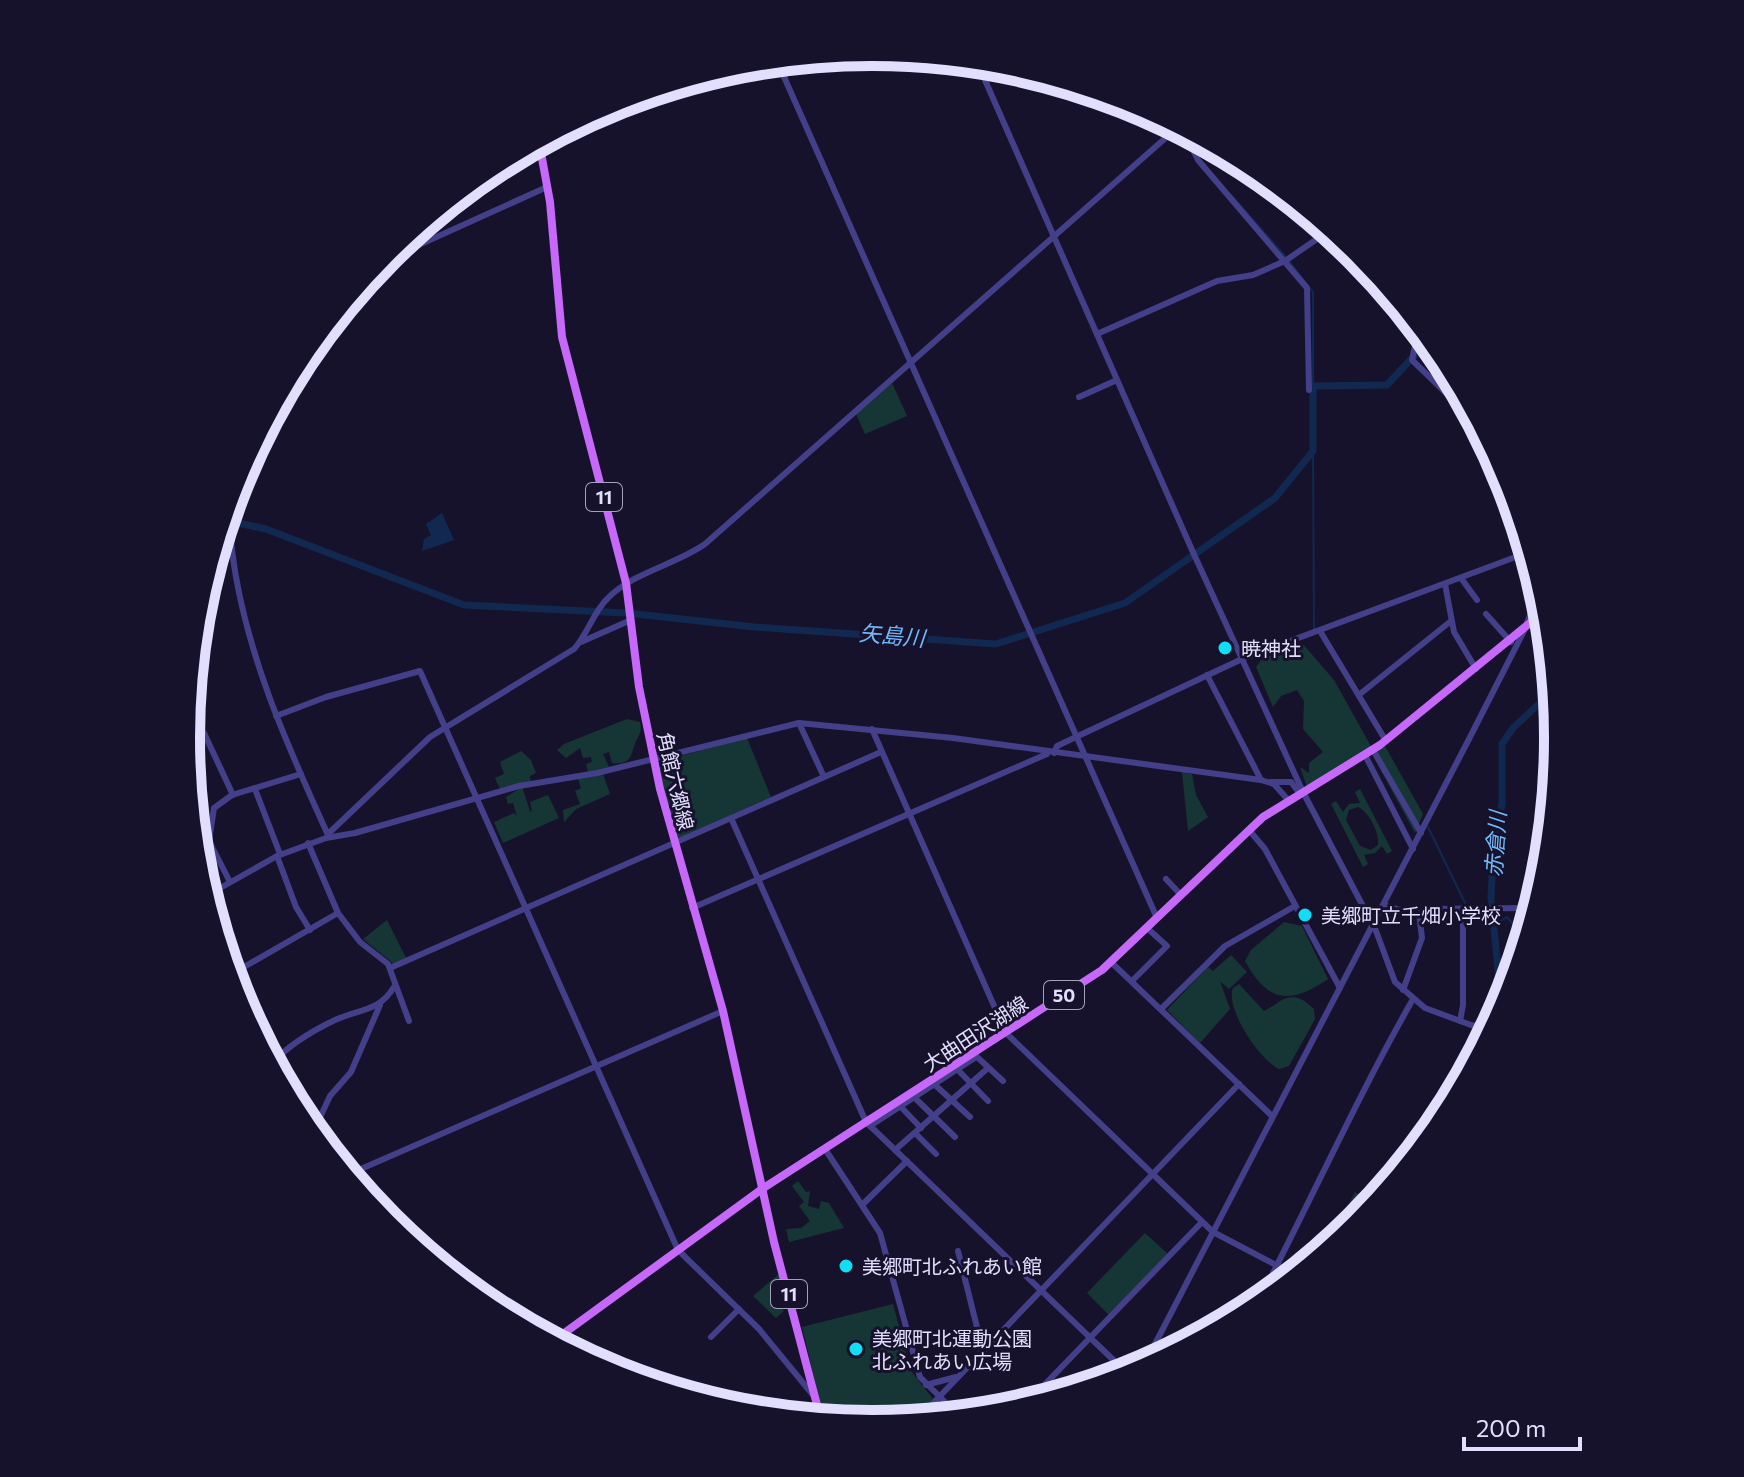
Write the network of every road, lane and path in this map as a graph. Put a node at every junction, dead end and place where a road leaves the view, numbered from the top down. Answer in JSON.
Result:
{"nodes":[{"id":1,"x":782,"y":72,"type":"edge"},
{"id":2,"x":983,"y":76,"type":"edge"},
{"id":3,"x":1171,"y":136,"type":"edge"},
{"id":4,"x":1190,"y":146,"type":"edge"},
{"id":5,"x":541,"y":153,"type":"edge"},
{"id":6,"x":547,"y":187,"type":"junction"},
{"id":7,"x":1053,"y":237,"type":"junction"},
{"id":8,"x":1320,"y":237,"type":"edge"},
{"id":9,"x":413,"y":248,"type":"edge"},
{"id":10,"x":1288,"y":259,"type":"junction"},
{"id":11,"x":1097,"y":334,"type":"junction"},
{"id":12,"x":1417,"y":345,"type":"edge"},
{"id":13,"x":910,"y":364,"type":"junction"},
{"id":14,"x":1117,"y":380,"type":"junction"},
{"id":15,"x":1309,"y":390,"type":"dead end"},
{"id":16,"x":1445,"y":392,"type":"dead end"},
{"id":17,"x":1079,"y":397,"type":"dead end"},
{"id":18,"x":232,"y":532,"type":"edge"},
{"id":19,"x":1519,"y":556,"type":"edge"},
{"id":20,"x":1461,"y":578,"type":"junction"},
{"id":21,"x":626,"y":583,"type":"junction"},
{"id":22,"x":1445,"y":584,"type":"junction"},
{"id":23,"x":1477,"y":600,"type":"dead end"},
{"id":24,"x":1532,"y":609,"type":"edge"},
{"id":25,"x":1486,"y":614,"type":"dead end"},
{"id":26,"x":631,"y":616,"type":"junction"},
{"id":27,"x":1451,"y":621,"type":"junction"},
{"id":28,"x":1534,"y":621,"type":"edge"},
{"id":29,"x":1524,"y":631,"type":"junction"},
{"id":30,"x":1316,"y":632,"type":"junction"},
{"id":31,"x":581,"y":642,"type":"junction"},
{"id":32,"x":1511,"y":642,"type":"junction"},
{"id":33,"x":1242,"y":659,"type":"junction"},
{"id":34,"x":1476,"y":669,"type":"junction"},
{"id":35,"x":1207,"y":675,"type":"junction"},
{"id":36,"x":1360,"y":694,"type":"junction"},
{"id":37,"x":276,"y":716,"type":"junction"},
{"id":38,"x":799,"y":723,"type":"junction"},
{"id":39,"x":447,"y":726,"type":"junction"},
{"id":40,"x":872,"y":729,"type":"junction"},
{"id":41,"x":204,"y":733,"type":"dead end"},
{"id":42,"x":1076,"y":737,"type":"junction"},
{"id":43,"x":1386,"y":741,"type":"junction"},
{"id":44,"x":881,"y":752,"type":"junction"},
{"id":45,"x":1052,"y":752,"type":"junction"},
{"id":46,"x":1369,"y":752,"type":"junction"},
{"id":47,"x":1085,"y":757,"type":"junction"},
{"id":48,"x":653,"y":760,"type":"junction"},
{"id":49,"x":301,"y":774,"type":"junction"},
{"id":50,"x":824,"y":777,"type":"junction"},
{"id":51,"x":1264,"y":781,"type":"junction"},
{"id":52,"x":255,"y":789,"type":"junction"},
{"id":53,"x":1302,"y":793,"type":"junction"},
{"id":54,"x":233,"y":795,"type":"junction"},
{"id":55,"x":479,"y":797,"type":"junction"},
{"id":56,"x":1289,"y":801,"type":"junction"},
{"id":57,"x":909,"y":813,"type":"junction"},
{"id":58,"x":731,"y":818,"type":"junction"},
{"id":59,"x":1249,"y":830,"type":"junction"},
{"id":60,"x":1421,"y":833,"type":"junction"},
{"id":61,"x":328,"y":836,"type":"junction"},
{"id":62,"x":308,"y":843,"type":"junction"},
{"id":63,"x":674,"y":844,"type":"junction"},
{"id":64,"x":1413,"y":849,"type":"junction"},
{"id":65,"x":278,"y":855,"type":"junction"},
{"id":66,"x":758,"y":879,"type":"junction"},
{"id":67,"x":1166,"y":879,"type":"dead end"},
{"id":68,"x":230,"y":882,"type":"junction"},
{"id":69,"x":217,"y":890,"type":"edge"},
{"id":70,"x":1181,"y":895,"type":"junction"},
{"id":71,"x":1384,"y":905,"type":"junction"},
{"id":72,"x":1295,"y":906,"type":"junction"},
{"id":73,"x":529,"y":908,"type":"junction"},
{"id":74,"x":692,"y":908,"type":"junction"},
{"id":75,"x":1466,"y":908,"type":"junction"},
{"id":76,"x":1523,"y":908,"type":"edge"},
{"id":77,"x":338,"y":913,"type":"junction"},
{"id":78,"x":1419,"y":913,"type":"junction"},
{"id":79,"x":1157,"y":918,"type":"junction"},
{"id":80,"x":1372,"y":927,"type":"junction"},
{"id":81,"x":1147,"y":928,"type":"junction"},
{"id":82,"x":310,"y":930,"type":"junction"},
{"id":83,"x":1112,"y":963,"type":"junction"},
{"id":84,"x":390,"y":968,"type":"junction"},
{"id":85,"x":240,"y":969,"type":"edge"},
{"id":86,"x":1132,"y":981,"type":"junction"},
{"id":87,"x":394,"y":987,"type":"junction"},
{"id":88,"x":1340,"y":988,"type":"junction"},
{"id":89,"x":1403,"y":990,"type":"junction"},
{"id":90,"x":1413,"y":999,"type":"junction"},
{"id":91,"x":380,"y":1005,"type":"junction"},
{"id":92,"x":1161,"y":1009,"type":"junction"},
{"id":93,"x":723,"y":1011,"type":"junction"},
{"id":94,"x":409,"y":1021,"type":"dead end"},
{"id":95,"x":1460,"y":1021,"type":"junction"},
{"id":96,"x":1479,"y":1027,"type":"edge"},
{"id":97,"x":1006,"y":1033,"type":"junction"},
{"id":98,"x":975,"y":1055,"type":"junction"},
{"id":99,"x":281,"y":1058,"type":"edge"},
{"id":100,"x":598,"y":1066,"type":"junction"},
{"id":101,"x":988,"y":1068,"type":"junction"},
{"id":102,"x":957,"y":1069,"type":"junction"},
{"id":103,"x":1003,"y":1081,"type":"dead end"},
{"id":104,"x":934,"y":1084,"type":"junction"},
{"id":105,"x":971,"y":1084,"type":"junction"},
{"id":106,"x":1239,"y":1084,"type":"junction"},
{"id":107,"x":914,"y":1097,"type":"junction"},
{"id":108,"x":953,"y":1101,"type":"junction"},
{"id":109,"x":988,"y":1101,"type":"dead end"},
{"id":110,"x":900,"y":1106,"type":"junction"},
{"id":111,"x":1272,"y":1116,"type":"junction"},
{"id":112,"x":935,"y":1117,"type":"junction"},
{"id":113,"x":970,"y":1117,"type":"dead end"},
{"id":114,"x":319,"y":1120,"type":"edge"},
{"id":115,"x":868,"y":1124,"type":"junction"},
{"id":116,"x":918,"y":1131,"type":"junction"},
{"id":117,"x":955,"y":1137,"type":"dead end"},
{"id":118,"x":825,"y":1149,"type":"junction"},
{"id":119,"x":895,"y":1150,"type":"junction"},
{"id":120,"x":936,"y":1154,"type":"dead end"},
{"id":121,"x":907,"y":1161,"type":"junction"},
{"id":122,"x":358,"y":1173,"type":"edge"},
{"id":123,"x":1153,"y":1174,"type":"junction"},
{"id":124,"x":762,"y":1189,"type":"junction"},
{"id":125,"x":863,"y":1204,"type":"junction"},
{"id":126,"x":1202,"y":1222,"type":"junction"},
{"id":127,"x":1213,"y":1232,"type":"junction"},
{"id":128,"x":678,"y":1250,"type":"junction"},
{"id":129,"x":958,"y":1251,"type":"dead end"},
{"id":130,"x":1277,"y":1266,"type":"junction"},
{"id":131,"x":1284,"y":1270,"type":"edge"},
{"id":132,"x":1269,"y":1281,"type":"edge"},
{"id":133,"x":1040,"y":1290,"type":"junction"},
{"id":134,"x":739,"y":1309,"type":"junction"},
{"id":135,"x":562,"y":1335,"type":"edge"},
{"id":136,"x":711,"y":1337,"type":"dead end"},
{"id":137,"x":1091,"y":1339,"type":"junction"},
{"id":138,"x":1152,"y":1350,"type":"edge"},
{"id":139,"x":983,"y":1351,"type":"junction"},
{"id":140,"x":1118,"y":1364,"type":"edge"},
{"id":141,"x":959,"y":1376,"type":"junction"},
{"id":142,"x":926,"y":1385,"type":"junction"},
{"id":143,"x":1041,"y":1389,"type":"edge"},
{"id":144,"x":939,"y":1397,"type":"junction"},
{"id":145,"x":816,"y":1398,"type":"junction"},
{"id":146,"x":949,"y":1406,"type":"edge"},
{"id":147,"x":818,"y":1409,"type":"edge"},
{"id":148,"x":928,"y":1409,"type":"edge"}],
"edges":[{"from":1,"to":13,"type":"street"},
{"from":2,"to":7,"type":"street"},
{"from":3,"to":7,"type":"street"},
{"from":4,"to":10,"type":"street"},
{"from":5,"to":6,"type":"main road","name":"角館六郷線","number":"11"},
{"from":6,"to":9,"type":"street"},
{"from":6,"to":21,"type":"main road","name":"角館六郷線","number":"11"},
{"from":7,"to":11,"type":"street"},
{"from":7,"to":13,"type":"street"},
{"from":8,"to":10,"type":"street"},
{"from":10,"to":11,"type":"street"},
{"from":10,"to":15,"type":"street"},
{"from":11,"to":14,"type":"street"},
{"from":12,"to":16,"type":"street"},
{"from":13,"to":21,"type":"street"},
{"from":13,"to":42,"type":"street"},
{"from":14,"to":17,"type":"street"},
{"from":14,"to":33,"type":"street"},
{"from":18,"to":37,"type":"street"},
{"from":19,"to":20,"type":"street"},
{"from":20,"to":22,"type":"street"},
{"from":20,"to":23,"type":"street"},
{"from":21,"to":26,"type":"main road","name":"角館六郷線","number":"11"},
{"from":21,"to":31,"type":"street"},
{"from":22,"to":27,"type":"street"},
{"from":22,"to":30,"type":"street"},
{"from":24,"to":29,"type":"street"},
{"from":25,"to":32,"type":"street"},
{"from":26,"to":31,"type":"street"},
{"from":26,"to":48,"type":"main road","name":"角館六郷線","number":"11"},
{"from":27,"to":34,"type":"street"},
{"from":27,"to":36,"type":"street"},
{"from":28,"to":29,"type":"main road","name":"大曲田沢湖線","number":"50"},
{"from":29,"to":32,"type":"main road","name":"大曲田沢湖線","number":"50"},
{"from":29,"to":60,"type":"street"},
{"from":30,"to":33,"type":"street"},
{"from":30,"to":36,"type":"street"},
{"from":31,"to":39,"type":"street"},
{"from":32,"to":34,"type":"main road","name":"大曲田沢湖線","number":"50"},
{"from":33,"to":35,"type":"street"},
{"from":33,"to":53,"type":"street"},
{"from":34,"to":43,"type":"main road","name":"大曲田沢湖線","number":"50"},
{"from":35,"to":42,"type":"street"},
{"from":35,"to":51,"type":"street"},
{"from":36,"to":43,"type":"street"},
{"from":37,"to":39,"type":"street"},
{"from":37,"to":49,"type":"street"},
{"from":38,"to":40,"type":"street"},
{"from":38,"to":48,"type":"street"},
{"from":38,"to":50,"type":"street"},
{"from":39,"to":55,"type":"street"},
{"from":39,"to":61,"type":"street"},
{"from":40,"to":44,"type":"street"},
{"from":40,"to":45,"type":"street"},
{"from":41,"to":54,"type":"street"},
{"from":42,"to":45,"type":"street"},
{"from":42,"to":47,"type":"street"},
{"from":43,"to":46,"type":"main road","name":"大曲田沢湖線","number":"50"},
{"from":44,"to":50,"type":"street"},
{"from":44,"to":57,"type":"street"},
{"from":45,"to":47,"type":"street"},
{"from":45,"to":57,"type":"street"},
{"from":46,"to":53,"type":"main road","name":"大曲田沢湖線","number":"50"},
{"from":46,"to":60,"type":"street"},
{"from":46,"to":64,"type":"street"},
{"from":47,"to":51,"type":"street"},
{"from":47,"to":79,"type":"street"},
{"from":48,"to":55,"type":"street"},
{"from":48,"to":63,"type":"main road","name":"角館六郷線","number":"11"},
{"from":49,"to":52,"type":"street"},
{"from":49,"to":61,"type":"street"},
{"from":50,"to":58,"type":"street"},
{"from":51,"to":53,"type":"street"},
{"from":51,"to":56,"type":"street"},
{"from":52,"to":54,"type":"street"},
{"from":52,"to":65,"type":"street"},
{"from":53,"to":56,"type":"main road","name":"大曲田沢湖線","number":"50"},
{"from":53,"to":80,"type":"street"},
{"from":54,"to":68,"type":"street"},
{"from":55,"to":61,"type":"street"},
{"from":55,"to":73,"type":"street"},
{"from":56,"to":59,"type":"main road","name":"大曲田沢湖線","number":"50"},
{"from":57,"to":66,"type":"street"},
{"from":57,"to":97,"type":"street"},
{"from":58,"to":63,"type":"street"},
{"from":58,"to":66,"type":"street"},
{"from":59,"to":70,"type":"main road","name":"大曲田沢湖線","number":"50"},
{"from":59,"to":72,"type":"street"},
{"from":60,"to":64,"type":"street"},
{"from":61,"to":62,"type":"street"},
{"from":62,"to":65,"type":"street"},
{"from":62,"to":77,"type":"street"},
{"from":63,"to":73,"type":"street"},
{"from":63,"to":74,"type":"main road","name":"角館六郷線","number":"11"},
{"from":64,"to":71,"type":"street"},
{"from":65,"to":68,"type":"street"},
{"from":65,"to":82,"type":"street"},
{"from":66,"to":74,"type":"street"},
{"from":66,"to":115,"type":"street"},
{"from":67,"to":70,"type":"street"},
{"from":68,"to":69,"type":"street"},
{"from":70,"to":79,"type":"main road","name":"大曲田沢湖線","number":"50"},
{"from":71,"to":78,"type":"street"},
{"from":71,"to":80,"type":"street"},
{"from":72,"to":88,"type":"street"},
{"from":72,"to":92,"type":"street"},
{"from":73,"to":84,"type":"street"},
{"from":73,"to":100,"type":"street"},
{"from":74,"to":93,"type":"main road","name":"角館六郷線","number":"11"},
{"from":75,"to":76,"type":"street"},
{"from":75,"to":78,"type":"street"},
{"from":75,"to":95,"type":"street"},
{"from":77,"to":82,"type":"street"},
{"from":77,"to":84,"type":"street"},
{"from":78,"to":89,"type":"street"},
{"from":79,"to":81,"type":"main road","name":"大曲田沢湖線","number":"50"},
{"from":80,"to":88,"type":"street"},
{"from":80,"to":89,"type":"street"},
{"from":81,"to":83,"type":"main road","name":"大曲田沢湖線","number":"50"},
{"from":81,"to":86,"type":"street"},
{"from":82,"to":85,"type":"street"},
{"from":83,"to":86,"type":"street"},
{"from":83,"to":97,"type":"main road","name":"大曲田沢湖線","number":"50"},
{"from":84,"to":87,"type":"street"},
{"from":86,"to":92,"type":"street"},
{"from":87,"to":91,"type":"street"},
{"from":87,"to":94,"type":"street"},
{"from":88,"to":111,"type":"street"},
{"from":89,"to":90,"type":"street"},
{"from":90,"to":95,"type":"street"},
{"from":90,"to":130,"type":"street"},
{"from":91,"to":99,"type":"street"},
{"from":91,"to":114,"type":"street"},
{"from":92,"to":106,"type":"street"},
{"from":93,"to":100,"type":"street"},
{"from":93,"to":124,"type":"main road","name":"角館六郷線","number":"11"},
{"from":95,"to":96,"type":"street"},
{"from":97,"to":98,"type":"main road","name":"大曲田沢湖線","number":"50"},
{"from":97,"to":123,"type":"street"},
{"from":98,"to":101,"type":"street"},
{"from":98,"to":102,"type":"street"},
{"from":98,"to":115,"type":"main road","name":"大曲田沢湖線","number":"50"},
{"from":100,"to":122,"type":"street"},
{"from":100,"to":128,"type":"street"},
{"from":101,"to":103,"type":"street"},
{"from":101,"to":105,"type":"street"},
{"from":102,"to":104,"type":"street"},
{"from":102,"to":105,"type":"street"},
{"from":104,"to":107,"type":"street"},
{"from":104,"to":108,"type":"street"},
{"from":105,"to":108,"type":"street"},
{"from":105,"to":109,"type":"street"},
{"from":106,"to":111,"type":"street"},
{"from":106,"to":123,"type":"street"},
{"from":107,"to":110,"type":"street"},
{"from":107,"to":112,"type":"street"},
{"from":108,"to":112,"type":"street"},
{"from":108,"to":113,"type":"street"},
{"from":110,"to":115,"type":"street"},
{"from":110,"to":116,"type":"street"},
{"from":111,"to":127,"type":"street"},
{"from":112,"to":116,"type":"street"},
{"from":112,"to":117,"type":"street"},
{"from":115,"to":118,"type":"main road","name":"大曲田沢湖線","number":"50"},
{"from":115,"to":119,"type":"street"},
{"from":116,"to":119,"type":"street"},
{"from":116,"to":120,"type":"street"},
{"from":118,"to":124,"type":"main road","name":"大曲田沢湖線","number":"50"},
{"from":118,"to":125,"type":"street"},
{"from":119,"to":121,"type":"street"},
{"from":121,"to":125,"type":"street"},
{"from":121,"to":133,"type":"street"},
{"from":123,"to":126,"type":"street"},
{"from":123,"to":133,"type":"street"},
{"from":124,"to":128,"type":"main road","name":"大曲田沢湖線","number":"50"},
{"from":124,"to":145,"type":"main road","name":"角館六郷線","number":"11"},
{"from":125,"to":142,"type":"street"},
{"from":126,"to":127,"type":"street"},
{"from":126,"to":137,"type":"street"},
{"from":127,"to":130,"type":"street"},
{"from":127,"to":138,"type":"street"},
{"from":128,"to":134,"type":"street"},
{"from":128,"to":135,"type":"main road","name":"大曲田沢湖線","number":"50"},
{"from":129,"to":139,"type":"street"},
{"from":130,"to":131,"type":"street"},
{"from":130,"to":132,"type":"street"},
{"from":133,"to":137,"type":"street"},
{"from":133,"to":139,"type":"street"},
{"from":134,"to":136,"type":"street"},
{"from":134,"to":145,"type":"street"},
{"from":137,"to":140,"type":"street"},
{"from":137,"to":143,"type":"street"},
{"from":139,"to":141,"type":"street"},
{"from":141,"to":142,"type":"street"},
{"from":141,"to":144,"type":"street"},
{"from":142,"to":144,"type":"street"},
{"from":144,"to":146,"type":"street"},
{"from":144,"to":148,"type":"street"},
{"from":145,"to":147,"type":"main road","name":"角館六郷線","number":"11"}]}
